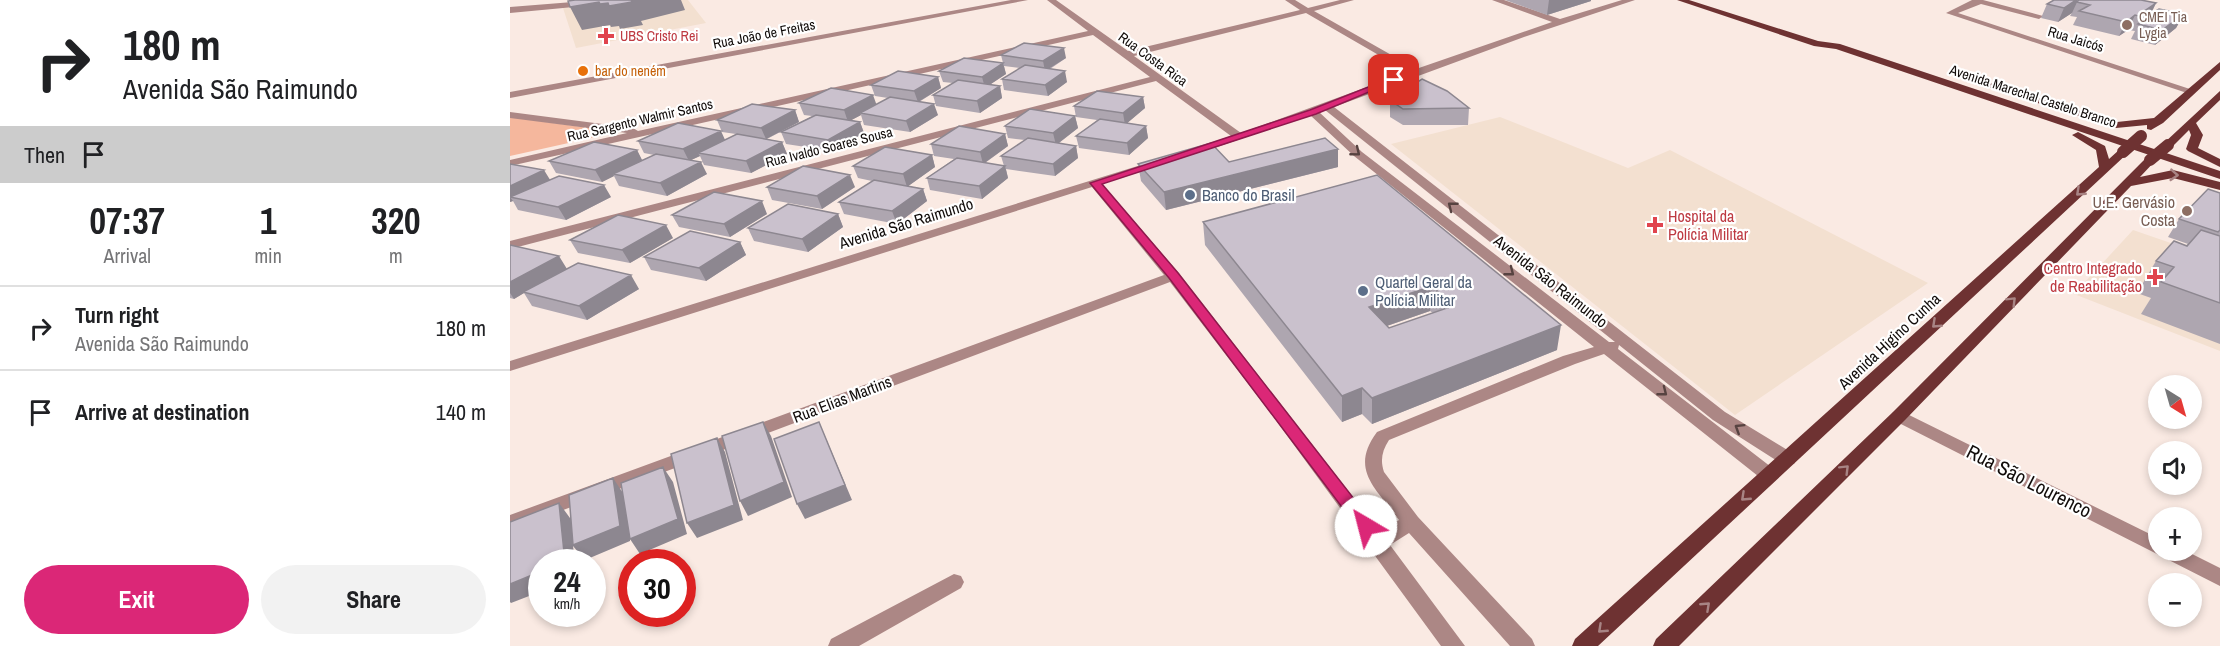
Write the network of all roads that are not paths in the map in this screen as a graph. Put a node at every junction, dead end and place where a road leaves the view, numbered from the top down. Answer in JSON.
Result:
{"nodes":[{"id":1,"x":627,"y":0,"type":"edge"},
{"id":2,"x":1024,"y":0,"type":"edge"},
{"id":3,"x":1051,"y":0,"type":"edge"},
{"id":4,"x":1289,"y":0,"type":"edge"},
{"id":5,"x":1350,"y":0,"type":"edge"},
{"id":6,"x":1497,"y":0,"type":"edge"},
{"id":7,"x":1631,"y":0,"type":"edge"},
{"id":8,"x":1681,"y":0,"type":"edge"},
{"id":9,"x":1706,"y":0,"type":"edge"},
{"id":10,"x":510,"y":10,"type":"edge"},
{"id":11,"x":1306,"y":10,"type":"junction"},
{"id":12,"x":2039,"y":16,"type":"dead end"},
{"id":13,"x":1558,"y":21,"type":"junction"},
{"id":14,"x":1093,"y":32,"type":"junction"},
{"id":15,"x":1816,"y":35,"type":"junction"},
{"id":16,"x":1799,"y":38,"type":"junction"},
{"id":17,"x":1837,"y":46,"type":"junction"},
{"id":18,"x":1125,"y":55,"type":"junction"},
{"id":19,"x":2220,"y":64,"type":"edge"},
{"id":20,"x":1414,"y":72,"type":"junction"},
{"id":21,"x":1156,"y":78,"type":"junction"},
{"id":22,"x":2191,"y":91,"type":"junction"},
{"id":23,"x":2220,"y":94,"type":"edge"},
{"id":24,"x":510,"y":95,"type":"edge"},
{"id":25,"x":2215,"y":106,"type":"edge"},
{"id":26,"x":1328,"y":107,"type":"junction"},
{"id":27,"x":1313,"y":112,"type":"junction"},
{"id":28,"x":510,"y":115,"type":"edge"},
{"id":29,"x":2159,"y":121,"type":"junction"},
{"id":30,"x":2191,"y":123,"type":"junction"},
{"id":31,"x":645,"y":132,"type":"junction"},
{"id":32,"x":1240,"y":137,"type":"junction"},
{"id":33,"x":510,"y":163,"type":"edge"},
{"id":34,"x":2220,"y":164,"type":"edge"},
{"id":35,"x":2105,"y":167,"type":"junction"},
{"id":36,"x":2220,"y":175,"type":"edge"},
{"id":37,"x":1095,"y":183,"type":"junction"},
{"id":38,"x":2128,"y":183,"type":"junction"},
{"id":39,"x":2220,"y":186,"type":"edge"},
{"id":40,"x":510,"y":245,"type":"edge"},
{"id":41,"x":1174,"y":276,"type":"junction"},
{"id":42,"x":1625,"y":342,"type":"junction"},
{"id":43,"x":1607,"y":348,"type":"junction"},
{"id":44,"x":510,"y":366,"type":"edge"},
{"id":45,"x":1899,"y":416,"type":"junction"},
{"id":46,"x":1788,"y":459,"type":"junction"},
{"id":47,"x":1769,"y":475,"type":"junction"},
{"id":48,"x":1411,"y":522,"type":"junction"},
{"id":49,"x":510,"y":523,"type":"edge"},
{"id":50,"x":2148,"y":542,"type":"edge"},
{"id":51,"x":1378,"y":543,"type":"junction"},
{"id":52,"x":2187,"y":561,"type":"edge"},
{"id":53,"x":2220,"y":578,"type":"edge"},
{"id":54,"x":954,"y":582,"type":"dead end"},
{"id":55,"x":839,"y":646,"type":"edge"},
{"id":56,"x":1454,"y":646,"type":"edge"},
{"id":57,"x":1524,"y":646,"type":"edge"},
{"id":58,"x":1583,"y":646,"type":"edge"},
{"id":59,"x":1664,"y":646,"type":"edge"}],
"edges":[{"from":1,"to":10,"type":"street"},
{"from":2,"to":24,"type":"street","name":"Rua João de Freitas"},
{"from":3,"to":14,"type":"street","name":"Rua Costa Rica"},
{"from":4,"to":11,"type":"street"},
{"from":5,"to":11,"type":"street"},
{"from":6,"to":13,"type":"street"},
{"from":7,"to":13,"type":"street","name":"Avenida São Raimundo"},
{"from":8,"to":16,"type":"main road"},
{"from":9,"to":15,"type":"main road"},
{"from":11,"to":18,"type":"street"},
{"from":11,"to":20,"type":"street"},
{"from":12,"to":22,"type":"street","name":"Rua Jaicós"},
{"from":13,"to":20,"type":"street","name":"Avenida São Raimundo"},
{"from":14,"to":18,"type":"street","name":"Rua Costa Rica"},
{"from":14,"to":31,"type":"street","name":"Rua Sargento Walmir Santos"},
{"from":15,"to":17,"type":"main road"},
{"from":15,"to":29,"type":"main road"},
{"from":16,"to":17,"type":"main road"},
{"from":16,"to":35,"type":"main road"},
{"from":17,"to":36,"type":"main road","name":"Avenida Marechal Castelo Branco"},
{"from":18,"to":21,"type":"street","name":"Rua Costa Rica"},
{"from":19,"to":22,"type":"main road","name":"Avenida Higino Cunha"},
{"from":20,"to":26,"type":"street","name":"Avenida São Raimundo"},
{"from":21,"to":32,"type":"street","name":"Rua Costa Rica"},
{"from":21,"to":40,"type":"street","name":"Rua Ivaldo Soares Sousa"},
{"from":22,"to":29,"type":"main road","name":"Avenida Higino Cunha"},
{"from":23,"to":25,"type":"main road"},
{"from":25,"to":30,"type":"main road"},
{"from":26,"to":27,"type":"street","name":"Avenida São Raimundo"},
{"from":42,"to":26,"type":"street","name":"Avenida São Raimundo","one_way":true},
{"from":27,"to":32,"type":"street","name":"Avenida São Raimundo"},
{"from":27,"to":43,"type":"street","name":"Avenida São Raimundo","one_way":true},
{"from":28,"to":31,"type":"street"},
{"from":29,"to":35,"type":"main road","name":"Avenida Higino Cunha","bridge":true},
{"from":30,"to":34,"type":"main road"},
{"from":30,"to":38,"type":"main road","bridge":true},
{"from":31,"to":33,"type":"street","name":"Rua Sargento Walmir Santos"},
{"from":32,"to":37,"type":"street","name":"Avenida São Raimundo"},
{"from":35,"to":46,"type":"main road","name":"Avenida Higino Cunha","one_way":true},
{"from":37,"to":41,"type":"street"},
{"from":37,"to":44,"type":"street","name":"Avenida São Raimundo"},
{"from":38,"to":39,"type":"main road","one_way":true},
{"from":45,"to":38,"type":"main road","one_way":true},
{"from":41,"to":49,"type":"street","name":"Rua Elias Martins"},
{"from":41,"to":51,"type":"street"},
{"from":42,"to":43,"type":"street"},
{"from":46,"to":42,"type":"street","name":"Avenida São Raimundo","one_way":true},
{"from":43,"to":47,"type":"street","name":"Avenida São Raimundo","one_way":true},
{"from":43,"to":48,"type":"street"},
{"from":45,"to":50,"type":"street","name":"Rua São Lourenco"},
{"from":59,"to":45,"type":"main road","one_way":true},
{"from":46,"to":47,"type":"main road","name":"Avenida Higino Cunha"},
{"from":47,"to":58,"type":"main road","name":"Avenida Higino Cunha","one_way":true},
{"from":48,"to":51,"type":"street"},
{"from":48,"to":57,"type":"street"},
{"from":51,"to":56,"type":"street"},
{"from":52,"to":53,"type":"street"},
{"from":54,"to":55,"type":"street"}]}
